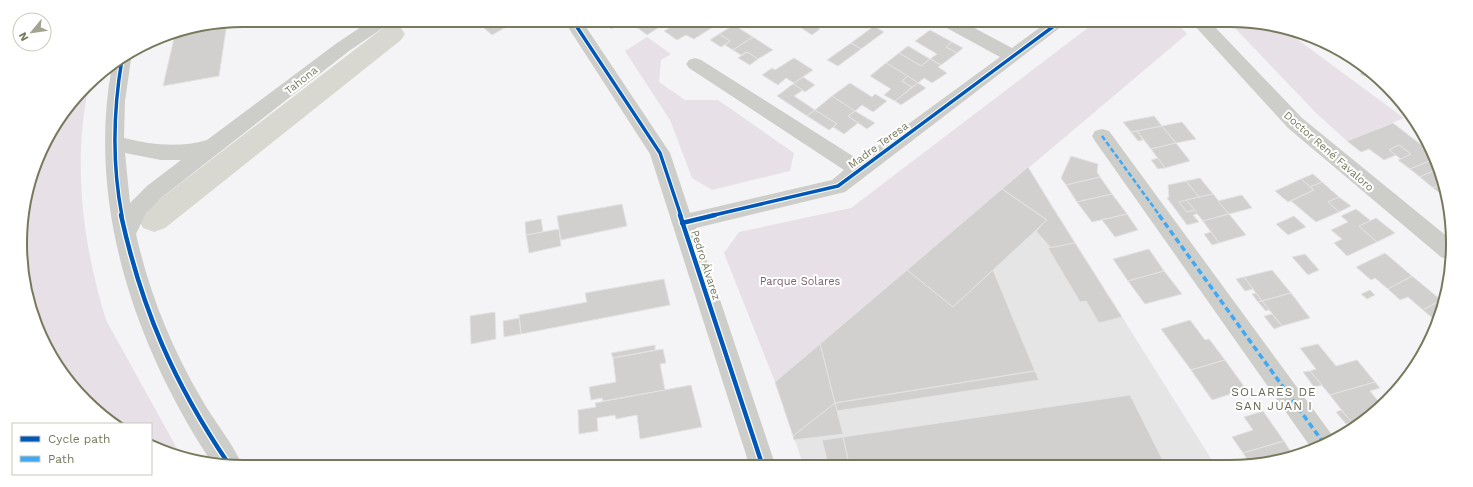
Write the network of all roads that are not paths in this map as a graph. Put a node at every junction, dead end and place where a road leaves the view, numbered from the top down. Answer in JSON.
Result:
{"nodes":[{"id":1,"x":372,"y":27,"type":"edge"},
{"id":2,"x":577,"y":27,"type":"edge"},
{"id":3,"x":959,"y":27,"type":"edge"},
{"id":4,"x":1053,"y":27,"type":"edge"},
{"id":5,"x":1205,"y":27,"type":"edge"},
{"id":6,"x":1013,"y":56,"type":"junction"},
{"id":7,"x":121,"y":64,"type":"edge"},
{"id":8,"x":695,"y":64,"type":"dead end"},
{"id":9,"x":1102,"y":136,"type":"dead end"},
{"id":10,"x":114,"y":142,"type":"junction"},
{"id":11,"x":222,"y":142,"type":"junction"},
{"id":12,"x":859,"y":170,"type":"junction"},
{"id":13,"x":682,"y":223,"type":"junction"},
{"id":14,"x":125,"y":235,"type":"junction"},
{"id":15,"x":1446,"y":249,"type":"edge"},
{"id":16,"x":1320,"y":440,"type":"edge"},
{"id":17,"x":226,"y":460,"type":"edge"},
{"id":18,"x":761,"y":460,"type":"edge"}],
"edges":[{"from":1,"to":11,"type":"street","name":"Tahona"},
{"from":2,"to":13,"type":"street","name":"Pedro Álvarez"},
{"from":3,"to":6,"type":"street"},
{"from":4,"to":6,"type":"street","name":"Madre Teresa"},
{"from":5,"to":15,"type":"street","name":"Doctor René Favaloro"},
{"from":6,"to":12,"type":"street","name":"Madre Teresa"},
{"from":7,"to":10,"type":"street"},
{"from":8,"to":12,"type":"street"},
{"from":9,"to":16,"type":"street"},
{"from":10,"to":11,"type":"street","name":"Tahona"},
{"from":10,"to":14,"type":"street"},
{"from":11,"to":14,"type":"street","name":"Tahona"},
{"from":12,"to":13,"type":"street","name":"Madre Teresa"},
{"from":13,"to":18,"type":"street","name":"Pedro Álvarez"},
{"from":14,"to":17,"type":"street"}]}
